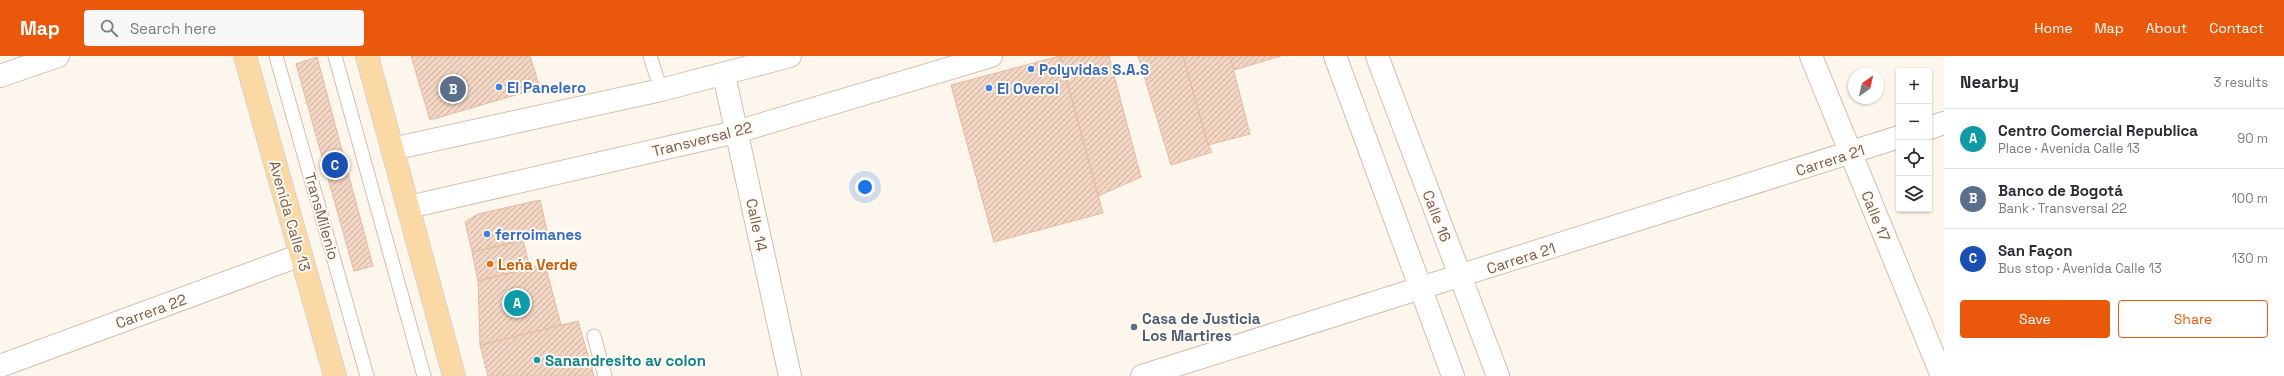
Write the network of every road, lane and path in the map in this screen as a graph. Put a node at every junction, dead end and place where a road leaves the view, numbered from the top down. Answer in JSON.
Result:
{"nodes":[{"id":1,"x":58,"y":56,"type":"edge"},
{"id":2,"x":245,"y":56,"type":"edge"},
{"id":3,"x":276,"y":56,"type":"edge"},
{"id":4,"x":335,"y":56,"type":"edge"},
{"id":5,"x":366,"y":56,"type":"edge"},
{"id":6,"x":650,"y":56,"type":"edge"},
{"id":7,"x":790,"y":56,"type":"edge"},
{"id":8,"x":1335,"y":56,"type":"edge"},
{"id":9,"x":1377,"y":56,"type":"edge"},
{"id":10,"x":1811,"y":56,"type":"edge"},
{"id":11,"x":984,"y":57,"type":"edge"},
{"id":12,"x":724,"y":75,"type":"junction"},
{"id":13,"x":0,"y":76,"type":"edge"},
{"id":14,"x":661,"y":90,"type":"junction"},
{"id":15,"x":1944,"y":123,"type":"edge"},
{"id":16,"x":1932,"y":127,"type":"edge"},
{"id":17,"x":736,"y":132,"type":"junction"},
{"id":18,"x":1896,"y":139,"type":"edge"},
{"id":19,"x":392,"y":149,"type":"junction"},
{"id":20,"x":1850,"y":153,"type":"junction"},
{"id":21,"x":409,"y":207,"type":"junction"},
{"id":22,"x":301,"y":255,"type":"junction"},
{"id":23,"x":1460,"y":277,"type":"junction"},
{"id":24,"x":1421,"y":289,"type":"junction"},
{"id":25,"x":594,"y":336,"type":"dead end"},
{"id":26,"x":0,"y":366,"type":"edge"},
{"id":27,"x":1194,"y":368,"type":"edge"},
{"id":28,"x":335,"y":376,"type":"edge"},
{"id":29,"x":367,"y":376,"type":"edge"},
{"id":30,"x":424,"y":376,"type":"edge"},
{"id":31,"x":454,"y":376,"type":"edge"},
{"id":32,"x":605,"y":376,"type":"edge"},
{"id":33,"x":790,"y":376,"type":"edge"},
{"id":34,"x":1142,"y":376,"type":"edge"},
{"id":35,"x":1453,"y":376,"type":"edge"},
{"id":36,"x":1498,"y":376,"type":"edge"},
{"id":37,"x":1942,"y":376,"type":"edge"}],
"edges":[{"from":1,"to":13,"type":"street"},
{"from":2,"to":22,"type":"main road","name":"Avenida Calle 13"},
{"from":3,"to":29,"type":"lane","name":"TransMilenio"},
{"from":4,"to":30,"type":"lane"},
{"from":5,"to":19,"type":"main road"},
{"from":6,"to":14,"type":"lane"},
{"from":7,"to":12,"type":"street"},
{"from":8,"to":24,"type":"street"},
{"from":9,"to":23,"type":"street","name":"Calle 16"},
{"from":10,"to":20,"type":"street","name":"Calle 17"},
{"from":11,"to":17,"type":"street","name":"Transversal 22"},
{"from":12,"to":14,"type":"street"},
{"from":12,"to":17,"type":"street","name":"Calle 14"},
{"from":14,"to":19,"type":"street"},
{"from":15,"to":16,"type":"street"},
{"from":17,"to":21,"type":"street","name":"Transversal 22"},
{"from":17,"to":33,"type":"street","name":"Calle 14"},
{"from":18,"to":20,"type":"street","name":"Carrera 21"},
{"from":19,"to":21,"type":"main road"},
{"from":20,"to":23,"type":"street","name":"Carrera 21"},
{"from":20,"to":37,"type":"street","name":"Calle 17"},
{"from":21,"to":31,"type":"main road"},
{"from":22,"to":26,"type":"street","name":"Carrera 22"},
{"from":22,"to":28,"type":"main road","name":"Avenida Calle 13"},
{"from":23,"to":24,"type":"street","name":"Carrera 21"},
{"from":23,"to":36,"type":"street","name":"Calle 16"},
{"from":24,"to":27,"type":"street","name":"Carrera 21"},
{"from":24,"to":35,"type":"street"},
{"from":25,"to":32,"type":"lane"},
{"from":27,"to":34,"type":"street","name":"Carrera 21"}]}
